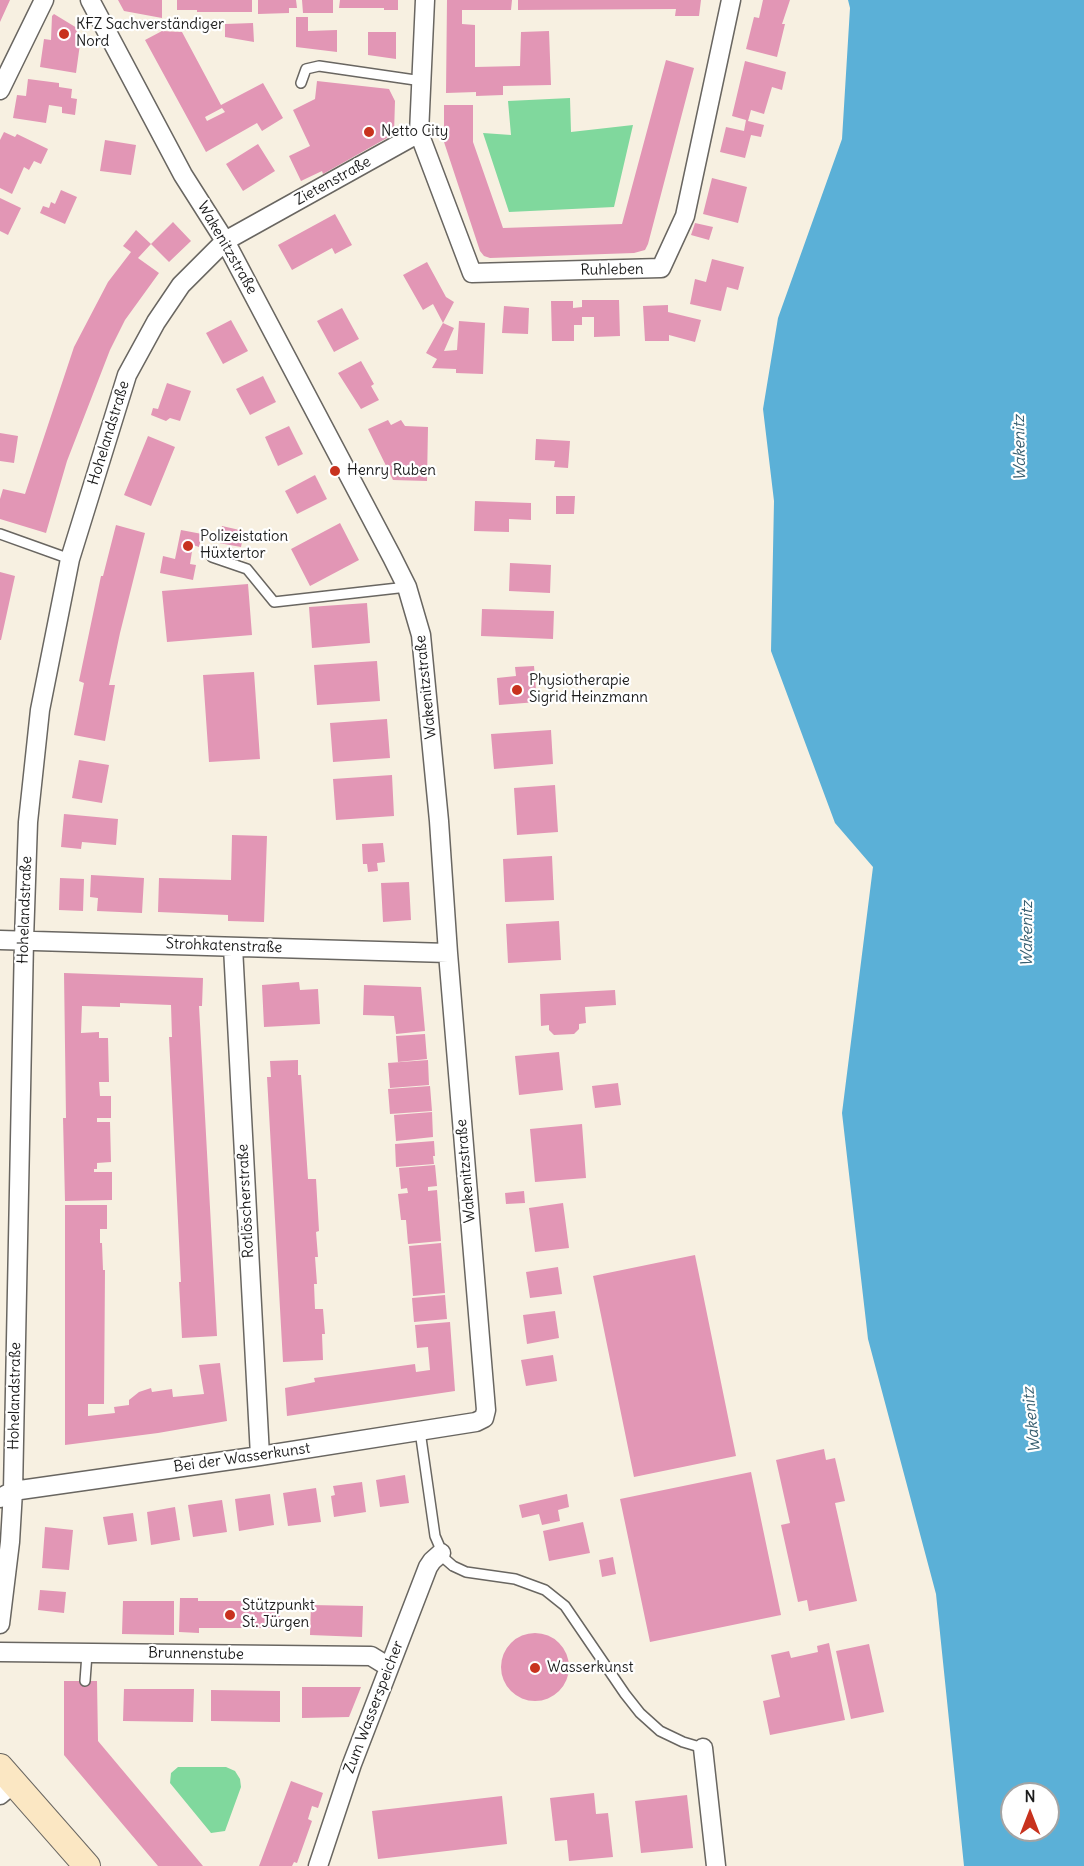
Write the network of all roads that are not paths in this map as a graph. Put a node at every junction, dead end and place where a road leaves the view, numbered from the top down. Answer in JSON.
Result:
{"nodes":[{"id":1,"x":44,"y":0,"type":"edge"},
{"id":2,"x":90,"y":0,"type":"edge"},
{"id":3,"x":425,"y":0,"type":"edge"},
{"id":4,"x":731,"y":0,"type":"edge"},
{"id":5,"x":422,"y":81,"type":"junction"},
{"id":6,"x":301,"y":83,"type":"dead end"},
{"id":7,"x":0,"y":90,"type":"edge"},
{"id":8,"x":418,"y":132,"type":"junction"},
{"id":9,"x":225,"y":241,"type":"junction"},
{"id":10,"x":0,"y":534,"type":"edge"},
{"id":11,"x":212,"y":557,"type":"dead end"},
{"id":12,"x":70,"y":559,"type":"junction"},
{"id":13,"x":407,"y":587,"type":"junction"},
{"id":14,"x":0,"y":940,"type":"edge"},
{"id":15,"x":24,"y":940,"type":"junction"},
{"id":16,"x":233,"y":947,"type":"junction"},
{"id":17,"x":448,"y":954,"type":"junction"},
{"id":18,"x":484,"y":1418,"type":"joint"},
{"id":19,"x":420,"y":1431,"type":"junction"},
{"id":20,"x":260,"y":1456,"type":"junction"},
{"id":21,"x":7,"y":1495,"type":"edge"},
{"id":22,"x":441,"y":1553,"type":"junction"},
{"id":23,"x":0,"y":1624,"type":"edge"},
{"id":24,"x":0,"y":1652,"type":"edge"},
{"id":25,"x":87,"y":1654,"type":"junction"},
{"id":26,"x":389,"y":1667,"type":"junction"},
{"id":27,"x":85,"y":1681,"type":"dead end"},
{"id":28,"x":703,"y":1748,"type":"joint"},
{"id":29,"x":3,"y":1776,"type":"edge"},
{"id":30,"x":87,"y":1866,"type":"edge"},
{"id":31,"x":318,"y":1866,"type":"edge"},
{"id":32,"x":716,"y":1866,"type":"edge"}],
"edges":[{"from":1,"to":7,"type":"street"},
{"from":2,"to":9,"type":"street","name":"Wakenitzstraße"},
{"from":3,"to":5,"type":"street"},
{"from":4,"to":8,"type":"street","name":"Ruhleben"},
{"from":5,"to":6,"type":"lane"},
{"from":5,"to":8,"type":"street"},
{"from":8,"to":9,"type":"street","name":"Zietenstraße"},
{"from":9,"to":12,"type":"street","name":"Hohelandstraße"},
{"from":9,"to":13,"type":"street","name":"Wakenitzstraße"},
{"from":10,"to":12,"type":"lane"},
{"from":11,"to":13,"type":"lane"},
{"from":12,"to":15,"type":"street","name":"Hohelandstraße"},
{"from":13,"to":17,"type":"street","name":"Wakenitzstraße"},
{"from":14,"to":15,"type":"street","name":"Strohkatenstraße"},
{"from":15,"to":16,"type":"street","name":"Strohkatenstraße"},
{"from":15,"to":21,"type":"street","name":"Hohelandstraße"},
{"from":16,"to":17,"type":"street","name":"Strohkatenstraße"},
{"from":16,"to":20,"type":"street","name":"Rotlöscherstraße"},
{"from":17,"to":18,"type":"street","name":"Wakenitzstraße"},
{"from":18,"to":19,"type":"street","name":"Bei der Wasserkunst"},
{"from":19,"to":20,"type":"street","name":"Bei der Wasserkunst"},
{"from":19,"to":22,"type":"lane"},
{"from":20,"to":21,"type":"street","name":"Bei der Wasserkunst"},
{"from":21,"to":23,"type":"street","name":"Hohelandstraße"},
{"from":22,"to":26,"type":"street","name":"Zum Wasserspeicher"},
{"from":22,"to":28,"type":"lane"},
{"from":24,"to":25,"type":"street","name":"Brunnenstube"},
{"from":25,"to":26,"type":"street","name":"Brunnenstube"},
{"from":25,"to":27,"type":"lane"},
{"from":26,"to":31,"type":"street","name":"Zum Wasserspeicher"},
{"from":28,"to":32,"type":"street"},
{"from":29,"to":30,"type":"main road"}]}
